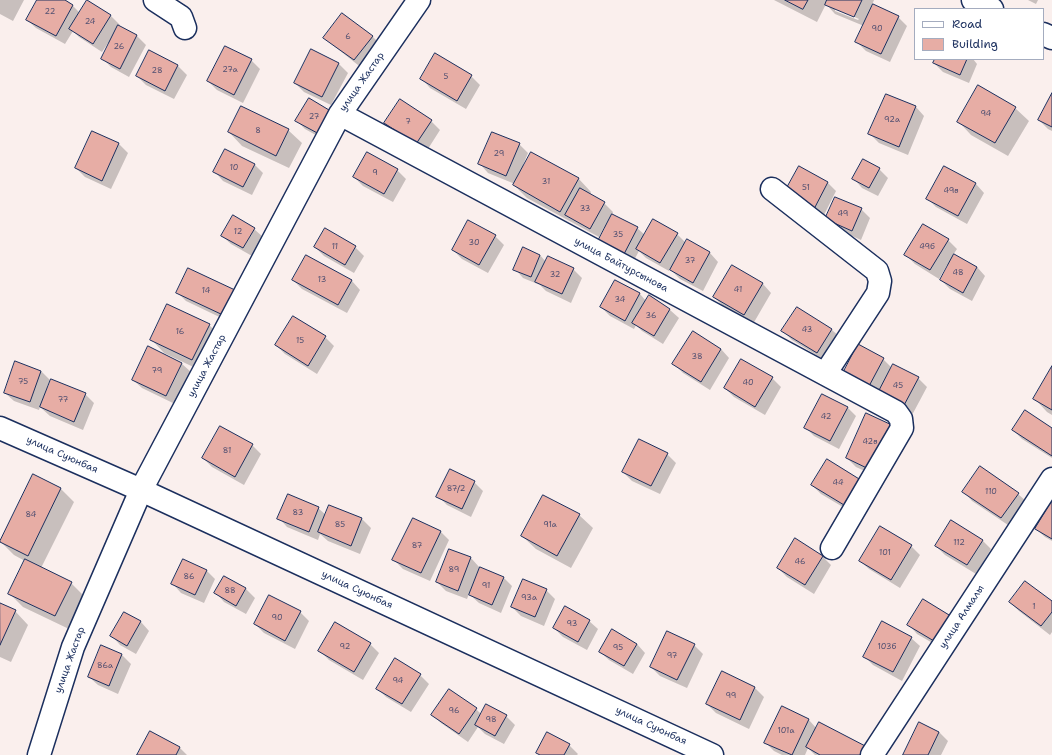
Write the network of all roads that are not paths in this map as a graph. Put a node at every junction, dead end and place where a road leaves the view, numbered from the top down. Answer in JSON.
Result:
{"nodes":[{"id":1,"x":155,"y":0,"type":"edge"},
{"id":2,"x":419,"y":0,"type":"edge"},
{"id":3,"x":973,"y":0,"type":"edge"},
{"id":4,"x":990,"y":8,"type":"edge"},
{"id":5,"x":185,"y":28,"type":"dead end"},
{"id":6,"x":340,"y":114,"type":"junction"},
{"id":7,"x":772,"y":189,"type":"dead end"},
{"id":8,"x":825,"y":374,"type":"junction"},
{"id":9,"x":0,"y":428,"type":"edge"},
{"id":10,"x":1052,"y":479,"type":"edge"},
{"id":11,"x":142,"y":490,"type":"junction"},
{"id":12,"x":832,"y":548,"type":"dead end"},
{"id":13,"x":39,"y":755,"type":"edge"},
{"id":14,"x":712,"y":755,"type":"edge"},
{"id":15,"x":872,"y":755,"type":"edge"}],
"edges":[{"from":1,"to":5,"type":"street"},
{"from":2,"to":6,"type":"street","name":"улица Жастар"},
{"from":3,"to":4,"type":"street"},
{"from":6,"to":8,"type":"street","name":"улица Байтурсынова"},
{"from":6,"to":11,"type":"street","name":"улица Жастар"},
{"from":7,"to":8,"type":"street"},
{"from":8,"to":12,"type":"street","name":"улица Байтурсынова"},
{"from":9,"to":11,"type":"street","name":"улица Суюнбая"},
{"from":10,"to":15,"type":"street","name":"улица Алмалы"},
{"from":11,"to":13,"type":"street","name":"улица Жастар"},
{"from":11,"to":14,"type":"street","name":"улица Суюнбая"}]}
